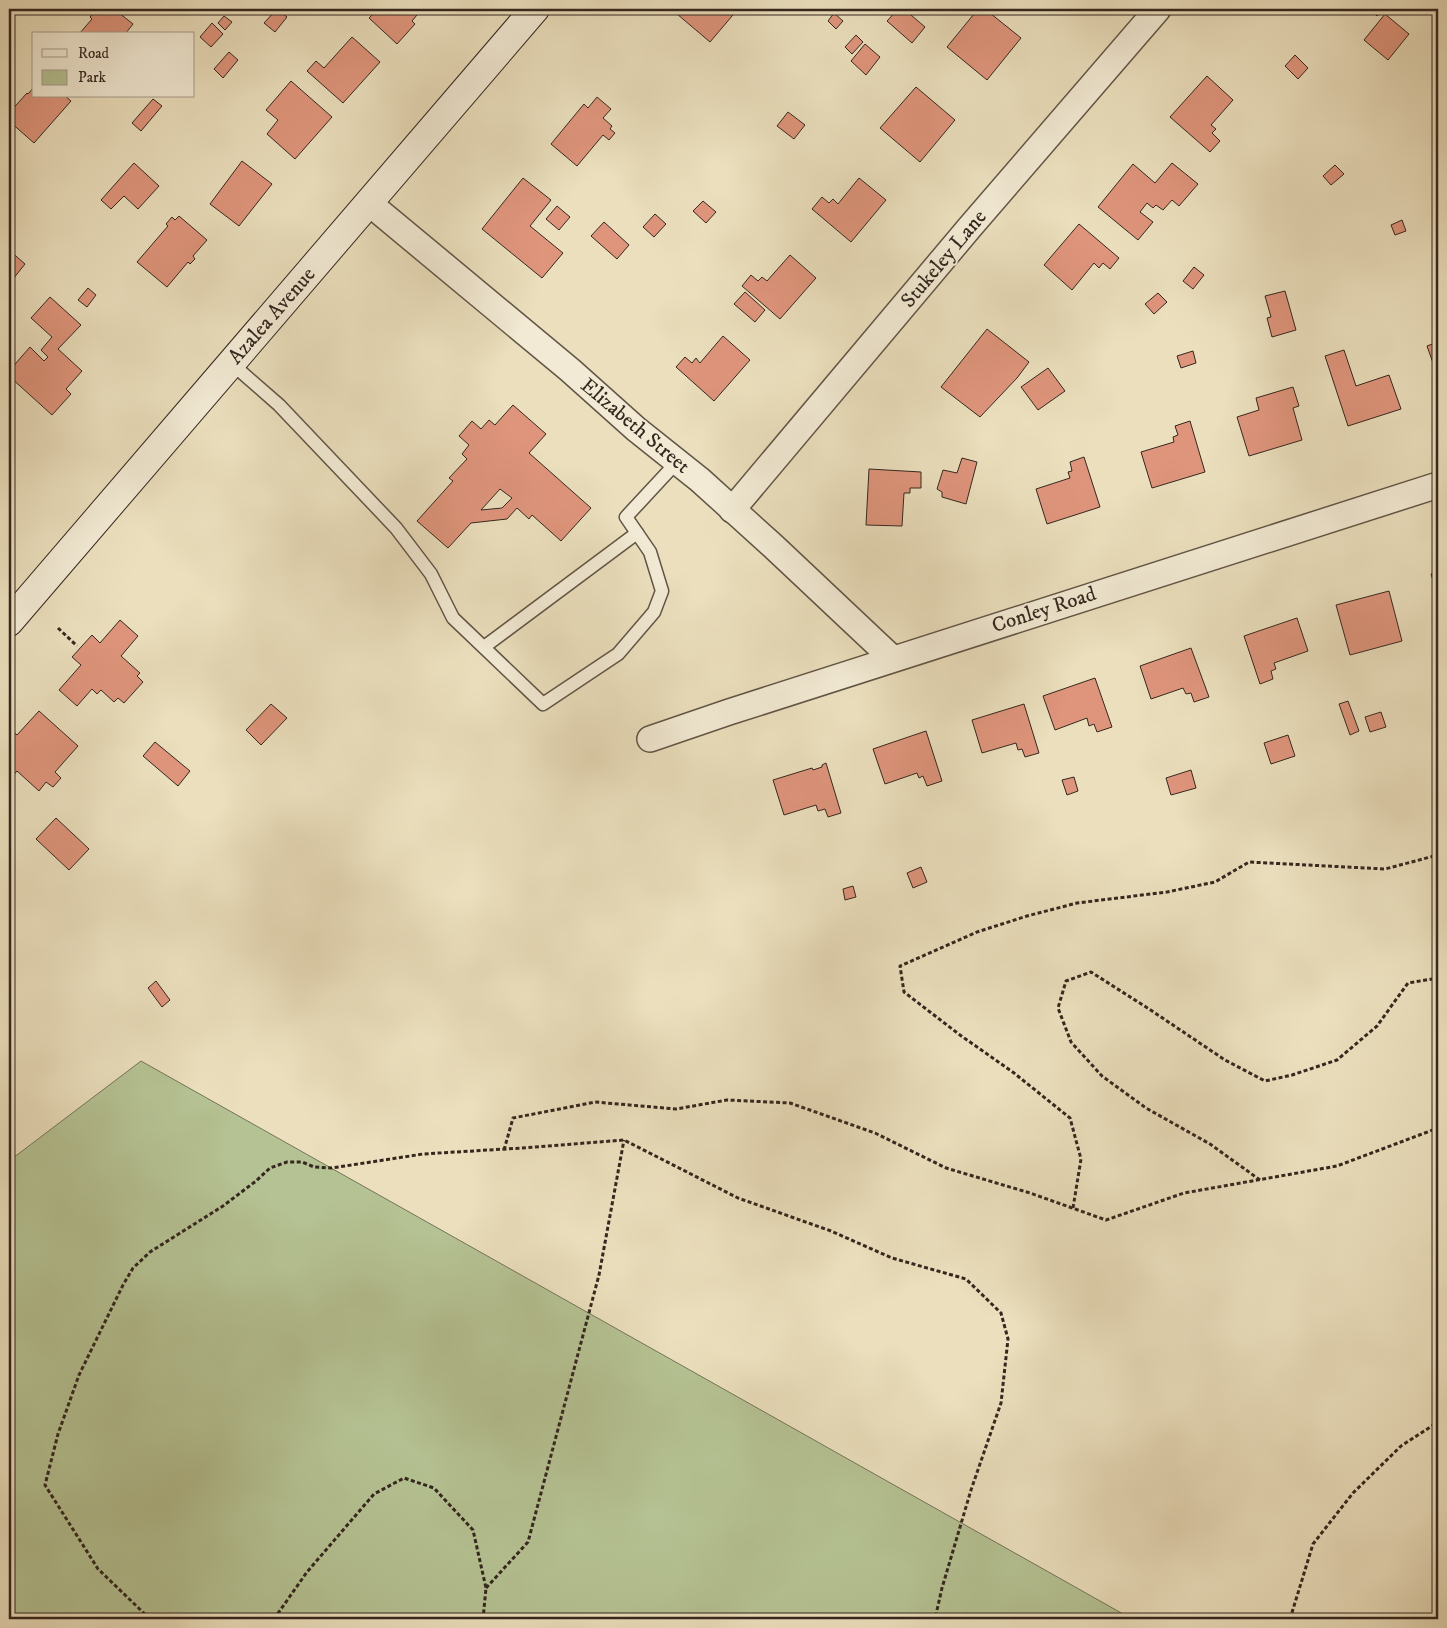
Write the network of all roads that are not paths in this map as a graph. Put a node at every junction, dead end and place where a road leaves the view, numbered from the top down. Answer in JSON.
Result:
{"nodes":[{"id":1,"x":535,"y":9,"type":"edge"},
{"id":2,"x":1158,"y":9,"type":"edge"},
{"id":3,"x":369,"y":203,"type":"junction"},
{"id":4,"x":231,"y":364,"type":"junction"},
{"id":5,"x":677,"y":462,"type":"junction"},
{"id":6,"x":1438,"y":485,"type":"edge"},
{"id":7,"x":732,"y":510,"type":"junction"},
{"id":8,"x":637,"y":533,"type":"junction"},
{"id":9,"x":9,"y":622,"type":"edge"},
{"id":10,"x":484,"y":647,"type":"junction"},
{"id":11,"x":893,"y":659,"type":"junction"},
{"id":12,"x":650,"y":739,"type":"dead end"}],
"edges":[{"from":1,"to":3,"type":"main road","name":"Azalea Avenue"},
{"from":2,"to":7,"type":"street","name":"Stukeley Lane"},
{"from":3,"to":4,"type":"main road","name":"Azalea Avenue"},
{"from":3,"to":5,"type":"street","name":"Elizabeth Street"},
{"from":4,"to":9,"type":"main road","name":"Azalea Avenue"},
{"from":4,"to":10,"type":"lane"},
{"from":5,"to":7,"type":"street","name":"Elizabeth Street"},
{"from":5,"to":8,"type":"lane"},
{"from":6,"to":11,"type":"street","name":"Conley Road"},
{"from":7,"to":11,"type":"street","name":"Elizabeth Street"},
{"from":8,"to":10,"type":"lane"},
{"from":8,"to":10,"type":"lane"},
{"from":11,"to":12,"type":"street","name":"Conley Road"}]}
